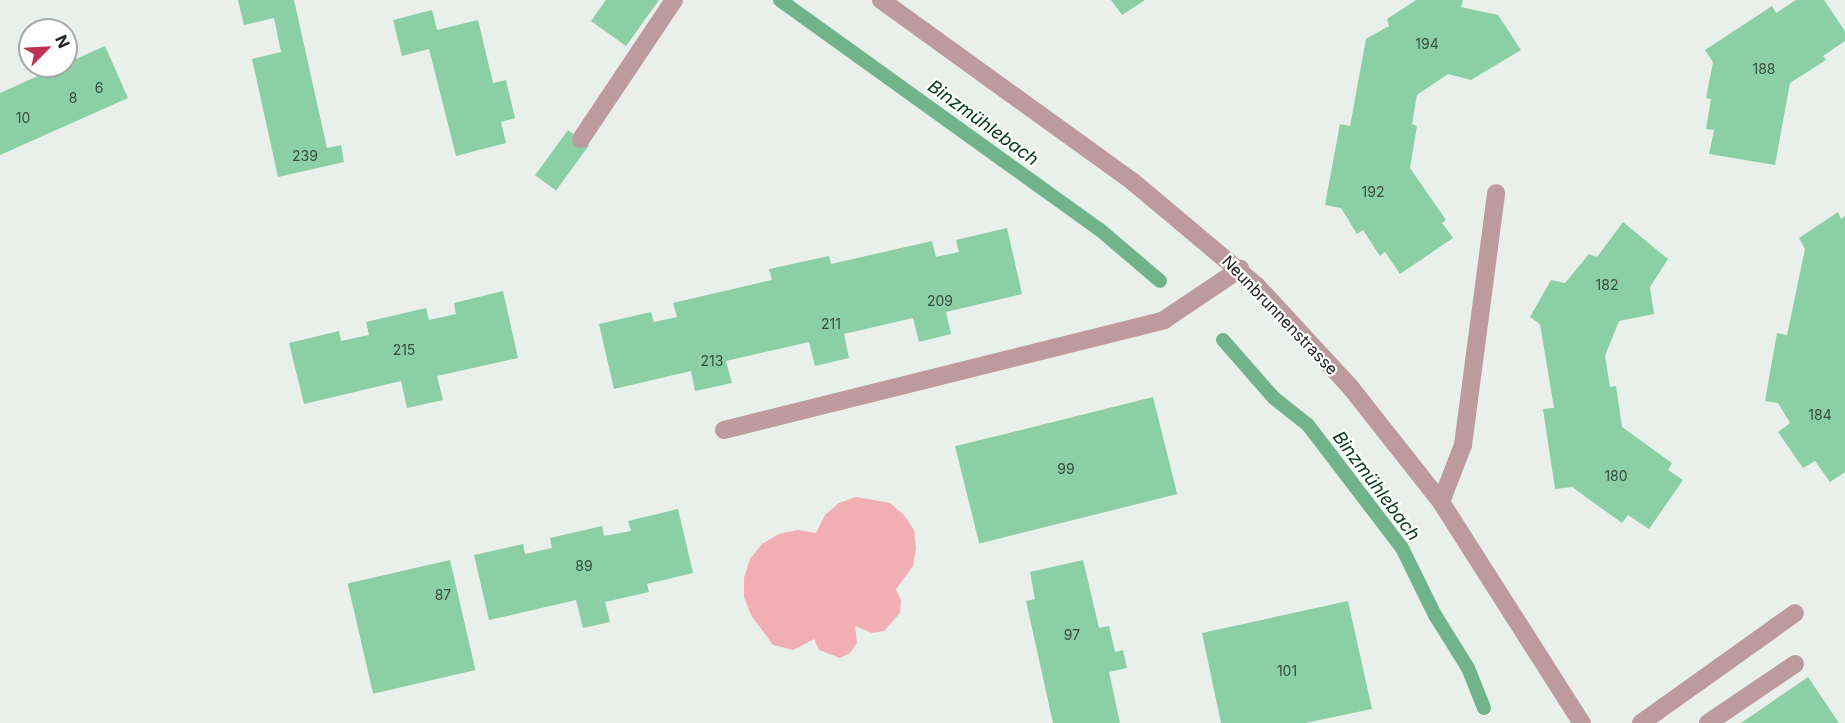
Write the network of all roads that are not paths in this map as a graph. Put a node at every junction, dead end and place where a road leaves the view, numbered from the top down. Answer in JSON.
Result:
{"nodes":[{"id":1,"x":674,"y":0,"type":"edge"},
{"id":2,"x":881,"y":0,"type":"edge"},
{"id":3,"x":581,"y":139,"type":"dead end"},
{"id":4,"x":1496,"y":193,"type":"dead end"},
{"id":5,"x":1240,"y":269,"type":"junction"},
{"id":6,"x":724,"y":430,"type":"dead end"},
{"id":7,"x":1441,"y":502,"type":"junction"},
{"id":8,"x":1795,"y":613,"type":"dead end"},
{"id":9,"x":1795,"y":664,"type":"dead end"},
{"id":10,"x":1582,"y":723,"type":"edge"},
{"id":11,"x":1641,"y":723,"type":"edge"},
{"id":12,"x":1708,"y":723,"type":"edge"}],
"edges":[{"from":1,"to":3,"type":"street"},
{"from":2,"to":5,"type":"street","name":"Neunbrunnenstrasse"},
{"from":4,"to":7,"type":"street"},
{"from":5,"to":6,"type":"street"},
{"from":5,"to":7,"type":"street","name":"Neunbrunnenstrasse"},
{"from":7,"to":10,"type":"street","name":"Neunbrunnenstrasse"},
{"from":8,"to":11,"type":"street"},
{"from":9,"to":12,"type":"street"}]}
